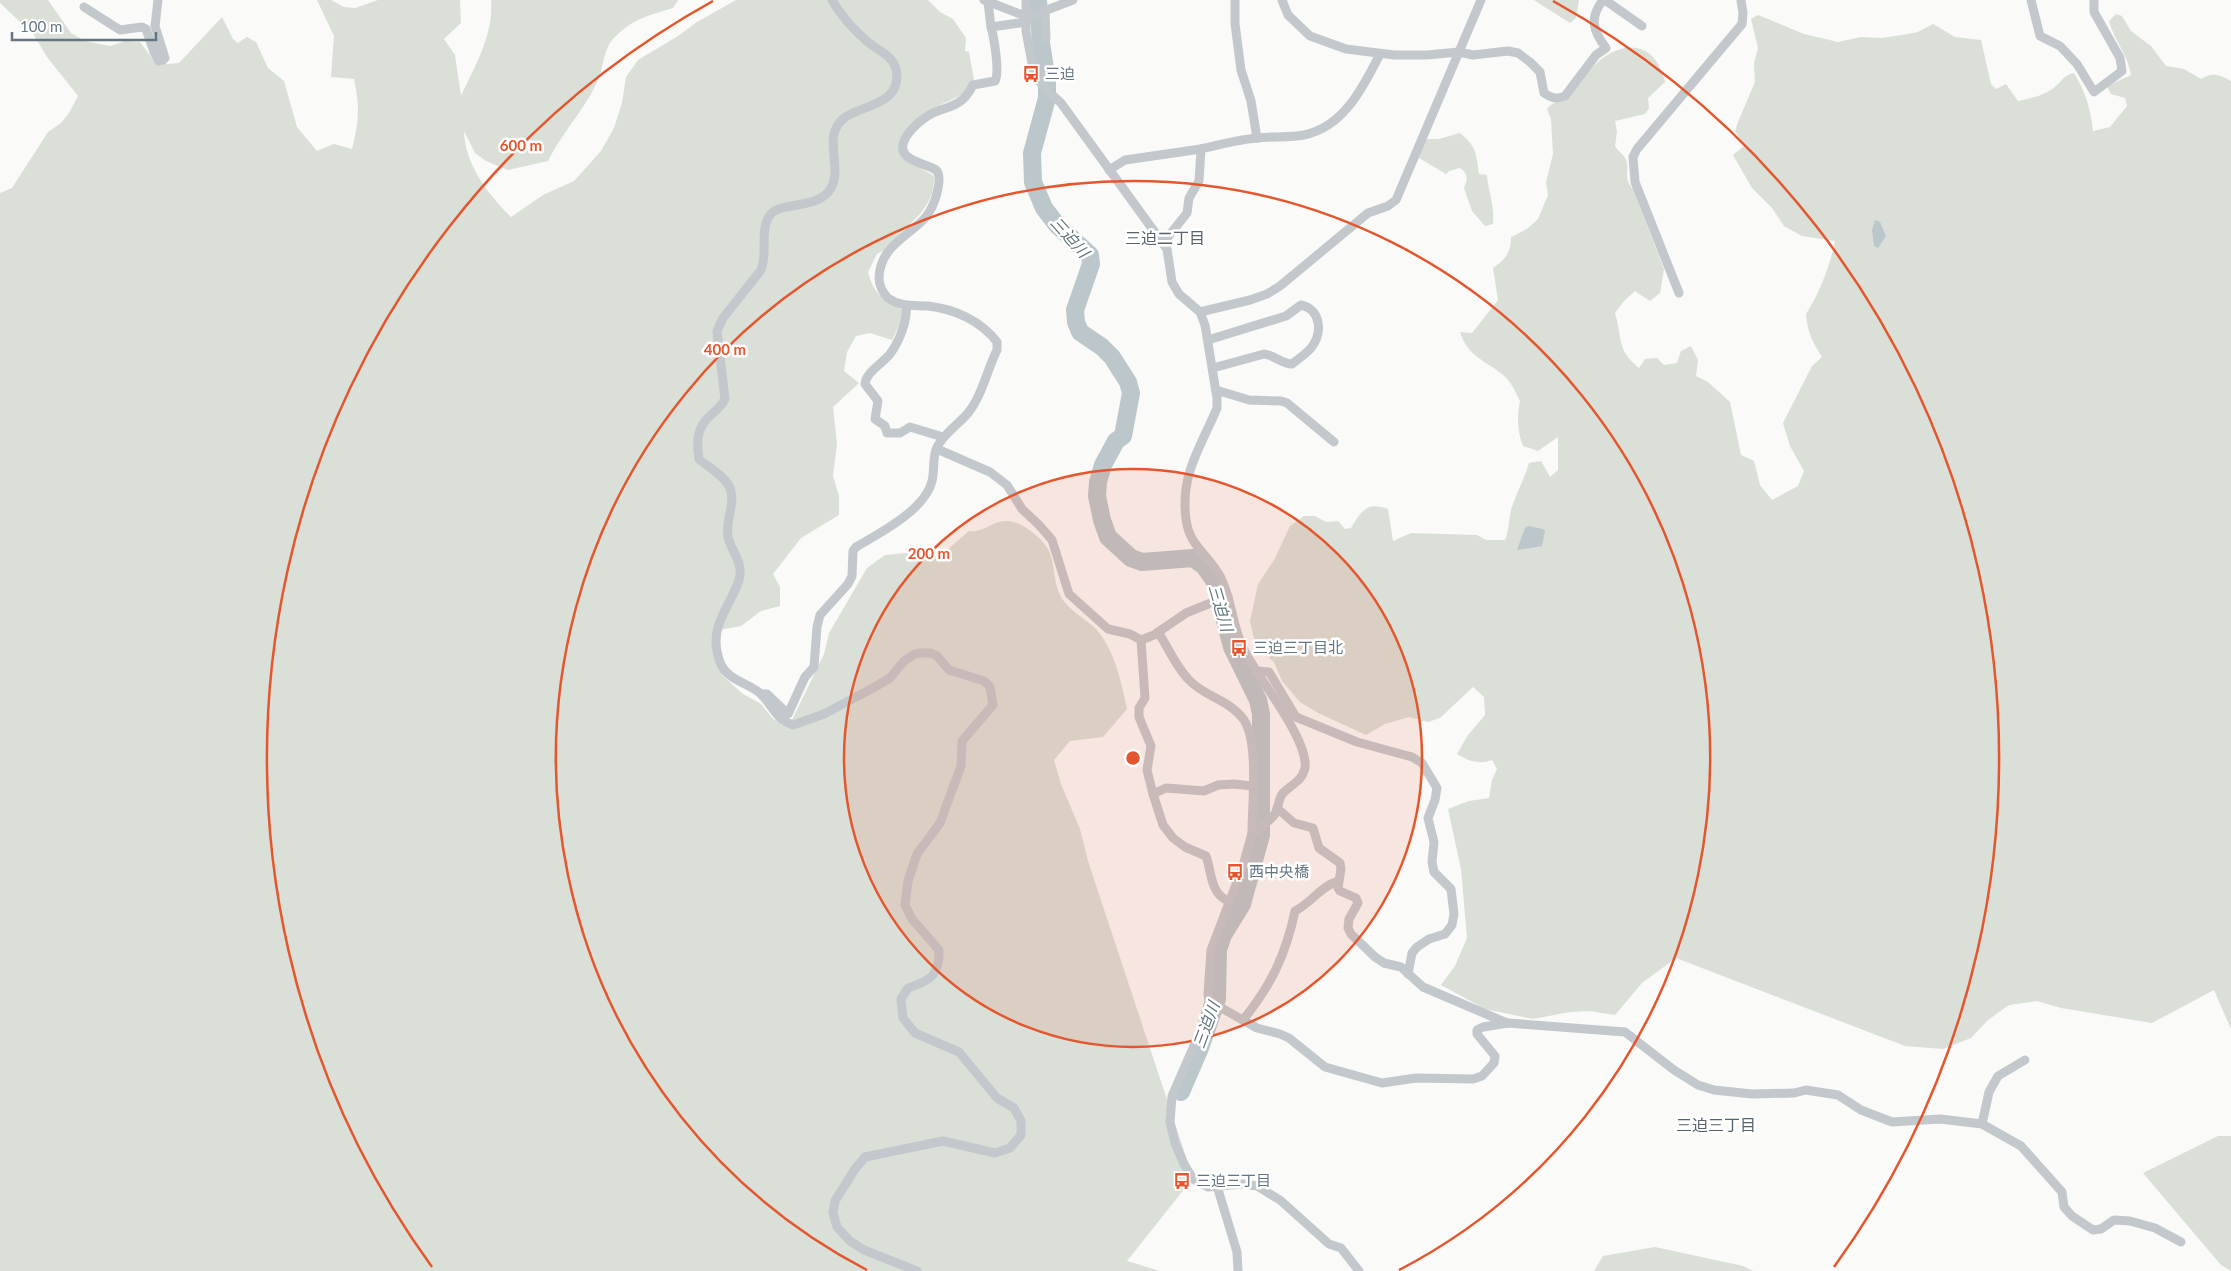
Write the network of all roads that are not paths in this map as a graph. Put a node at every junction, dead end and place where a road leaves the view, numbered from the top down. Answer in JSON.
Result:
{"nodes":[{"id":1,"x":158,"y":0,"type":"edge"},
{"id":2,"x":832,"y":0,"type":"edge"},
{"id":3,"x":1026,"y":0,"type":"edge"},
{"id":4,"x":1073,"y":0,"type":"edge"},
{"id":5,"x":1235,"y":0,"type":"edge"},
{"id":6,"x":1282,"y":0,"type":"edge"},
{"id":7,"x":1481,"y":0,"type":"edge"},
{"id":8,"x":1604,"y":0,"type":"edge"},
{"id":9,"x":1741,"y":0,"type":"edge"},
{"id":10,"x":2031,"y":0,"type":"edge"},
{"id":11,"x":2094,"y":0,"type":"edge"},
{"id":12,"x":986,"y":1,"type":"edge"},
{"id":13,"x":84,"y":7,"type":"dead end"},
{"id":14,"x":1045,"y":11,"type":"junction"},
{"id":15,"x":1027,"y":18,"type":"junction"},
{"id":16,"x":1642,"y":26,"type":"dead end"},
{"id":17,"x":991,"y":27,"type":"junction"},
{"id":18,"x":1046,"y":38,"type":"dead end"},
{"id":19,"x":1459,"y":52,"type":"junction"},
{"id":20,"x":1380,"y":54,"type":"junction"},
{"id":21,"x":1257,"y":138,"type":"junction"},
{"id":22,"x":1201,"y":149,"type":"junction"},
{"id":23,"x":1109,"y":170,"type":"junction"},
{"id":24,"x":1163,"y":242,"type":"junction"},
{"id":25,"x":1680,"y":293,"type":"dead end"},
{"id":26,"x":906,"y":306,"type":"junction"},
{"id":27,"x":1200,"y":312,"type":"junction"},
{"id":28,"x":1208,"y":340,"type":"junction"},
{"id":29,"x":1213,"y":368,"type":"junction"},
{"id":30,"x":1216,"y":390,"type":"junction"},
{"id":31,"x":943,"y":437,"type":"junction"},
{"id":32,"x":1334,"y":442,"type":"dead end"},
{"id":33,"x":937,"y":449,"type":"junction"},
{"id":34,"x":1222,"y":598,"type":"junction"},
{"id":35,"x":1158,"y":632,"type":"junction"},
{"id":36,"x":1141,"y":640,"type":"junction"},
{"id":37,"x":1257,"y":672,"type":"junction"},
{"id":38,"x":761,"y":694,"type":"junction"},
{"id":39,"x":1252,"y":786,"type":"junction"},
{"id":40,"x":1153,"y":794,"type":"junction"},
{"id":41,"x":1277,"y":808,"type":"junction"},
{"id":42,"x":1255,"y":830,"type":"junction"},
{"id":43,"x":1338,"y":882,"type":"junction"},
{"id":44,"x":1228,"y":902,"type":"junction"},
{"id":45,"x":1408,"y":974,"type":"junction"},
{"id":46,"x":1213,"y":1003,"type":"junction"},
{"id":47,"x":1242,"y":1020,"type":"junction"},
{"id":48,"x":1508,"y":1023,"type":"junction"},
{"id":49,"x":2025,"y":1060,"type":"dead end"},
{"id":50,"x":1982,"y":1124,"type":"junction"},
{"id":51,"x":1217,"y":1186,"type":"junction"},
{"id":52,"x":2181,"y":1242,"type":"dead end"},
{"id":53,"x":917,"y":1271,"type":"edge"},
{"id":54,"x":1238,"y":1271,"type":"edge"},
{"id":55,"x":1359,"y":1271,"type":"edge"}],
"edges":[{"from":1,"to":13,"type":"street"},
{"from":2,"to":38,"type":"street"},
{"from":3,"to":15,"type":"street"},
{"from":4,"to":14,"type":"street"},
{"from":5,"to":21,"type":"street"},
{"from":6,"to":20,"type":"street"},
{"from":7,"to":19,"type":"street"},
{"from":8,"to":16,"type":"street"},
{"from":8,"to":19,"type":"street"},
{"from":9,"to":25,"type":"street"},
{"from":10,"to":11,"type":"street"},
{"from":12,"to":15,"type":"street"},
{"from":12,"to":17,"type":"street"},
{"from":14,"to":15,"type":"street"},
{"from":14,"to":18,"type":"street"},
{"from":15,"to":17,"type":"street"},
{"from":15,"to":23,"type":"street"},
{"from":17,"to":26,"type":"street"},
{"from":19,"to":20,"type":"street"},
{"from":19,"to":27,"type":"street"},
{"from":20,"to":21,"type":"street"},
{"from":21,"to":22,"type":"street"},
{"from":22,"to":23,"type":"street"},
{"from":22,"to":24,"type":"street"},
{"from":23,"to":24,"type":"street"},
{"from":24,"to":27,"type":"street"},
{"from":26,"to":31,"type":"street"},
{"from":26,"to":31,"type":"street"},
{"from":27,"to":28,"type":"street"},
{"from":28,"to":29,"type":"street"},
{"from":28,"to":29,"type":"street"},
{"from":29,"to":30,"type":"street"},
{"from":30,"to":32,"type":"street"},
{"from":30,"to":34,"type":"street"},
{"from":31,"to":33,"type":"street"},
{"from":33,"to":36,"type":"street"},
{"from":33,"to":38,"type":"street"},
{"from":34,"to":35,"type":"street"},
{"from":34,"to":37,"type":"street"},
{"from":35,"to":36,"type":"street"},
{"from":35,"to":39,"type":"street"},
{"from":36,"to":40,"type":"street"},
{"from":37,"to":41,"type":"street"},
{"from":37,"to":45,"type":"street"},
{"from":38,"to":53,"type":"street"},
{"from":39,"to":40,"type":"street"},
{"from":39,"to":42,"type":"street"},
{"from":40,"to":44,"type":"street"},
{"from":41,"to":42,"type":"street"},
{"from":41,"to":43,"type":"street"},
{"from":42,"to":44,"type":"street"},
{"from":43,"to":45,"type":"street"},
{"from":43,"to":47,"type":"street"},
{"from":44,"to":46,"type":"street"},
{"from":45,"to":48,"type":"street"},
{"from":46,"to":47,"type":"street"},
{"from":46,"to":51,"type":"street"},
{"from":47,"to":48,"type":"street"},
{"from":48,"to":50,"type":"street"},
{"from":49,"to":50,"type":"street"},
{"from":50,"to":52,"type":"street"},
{"from":51,"to":54,"type":"street"},
{"from":51,"to":55,"type":"street"}]}
